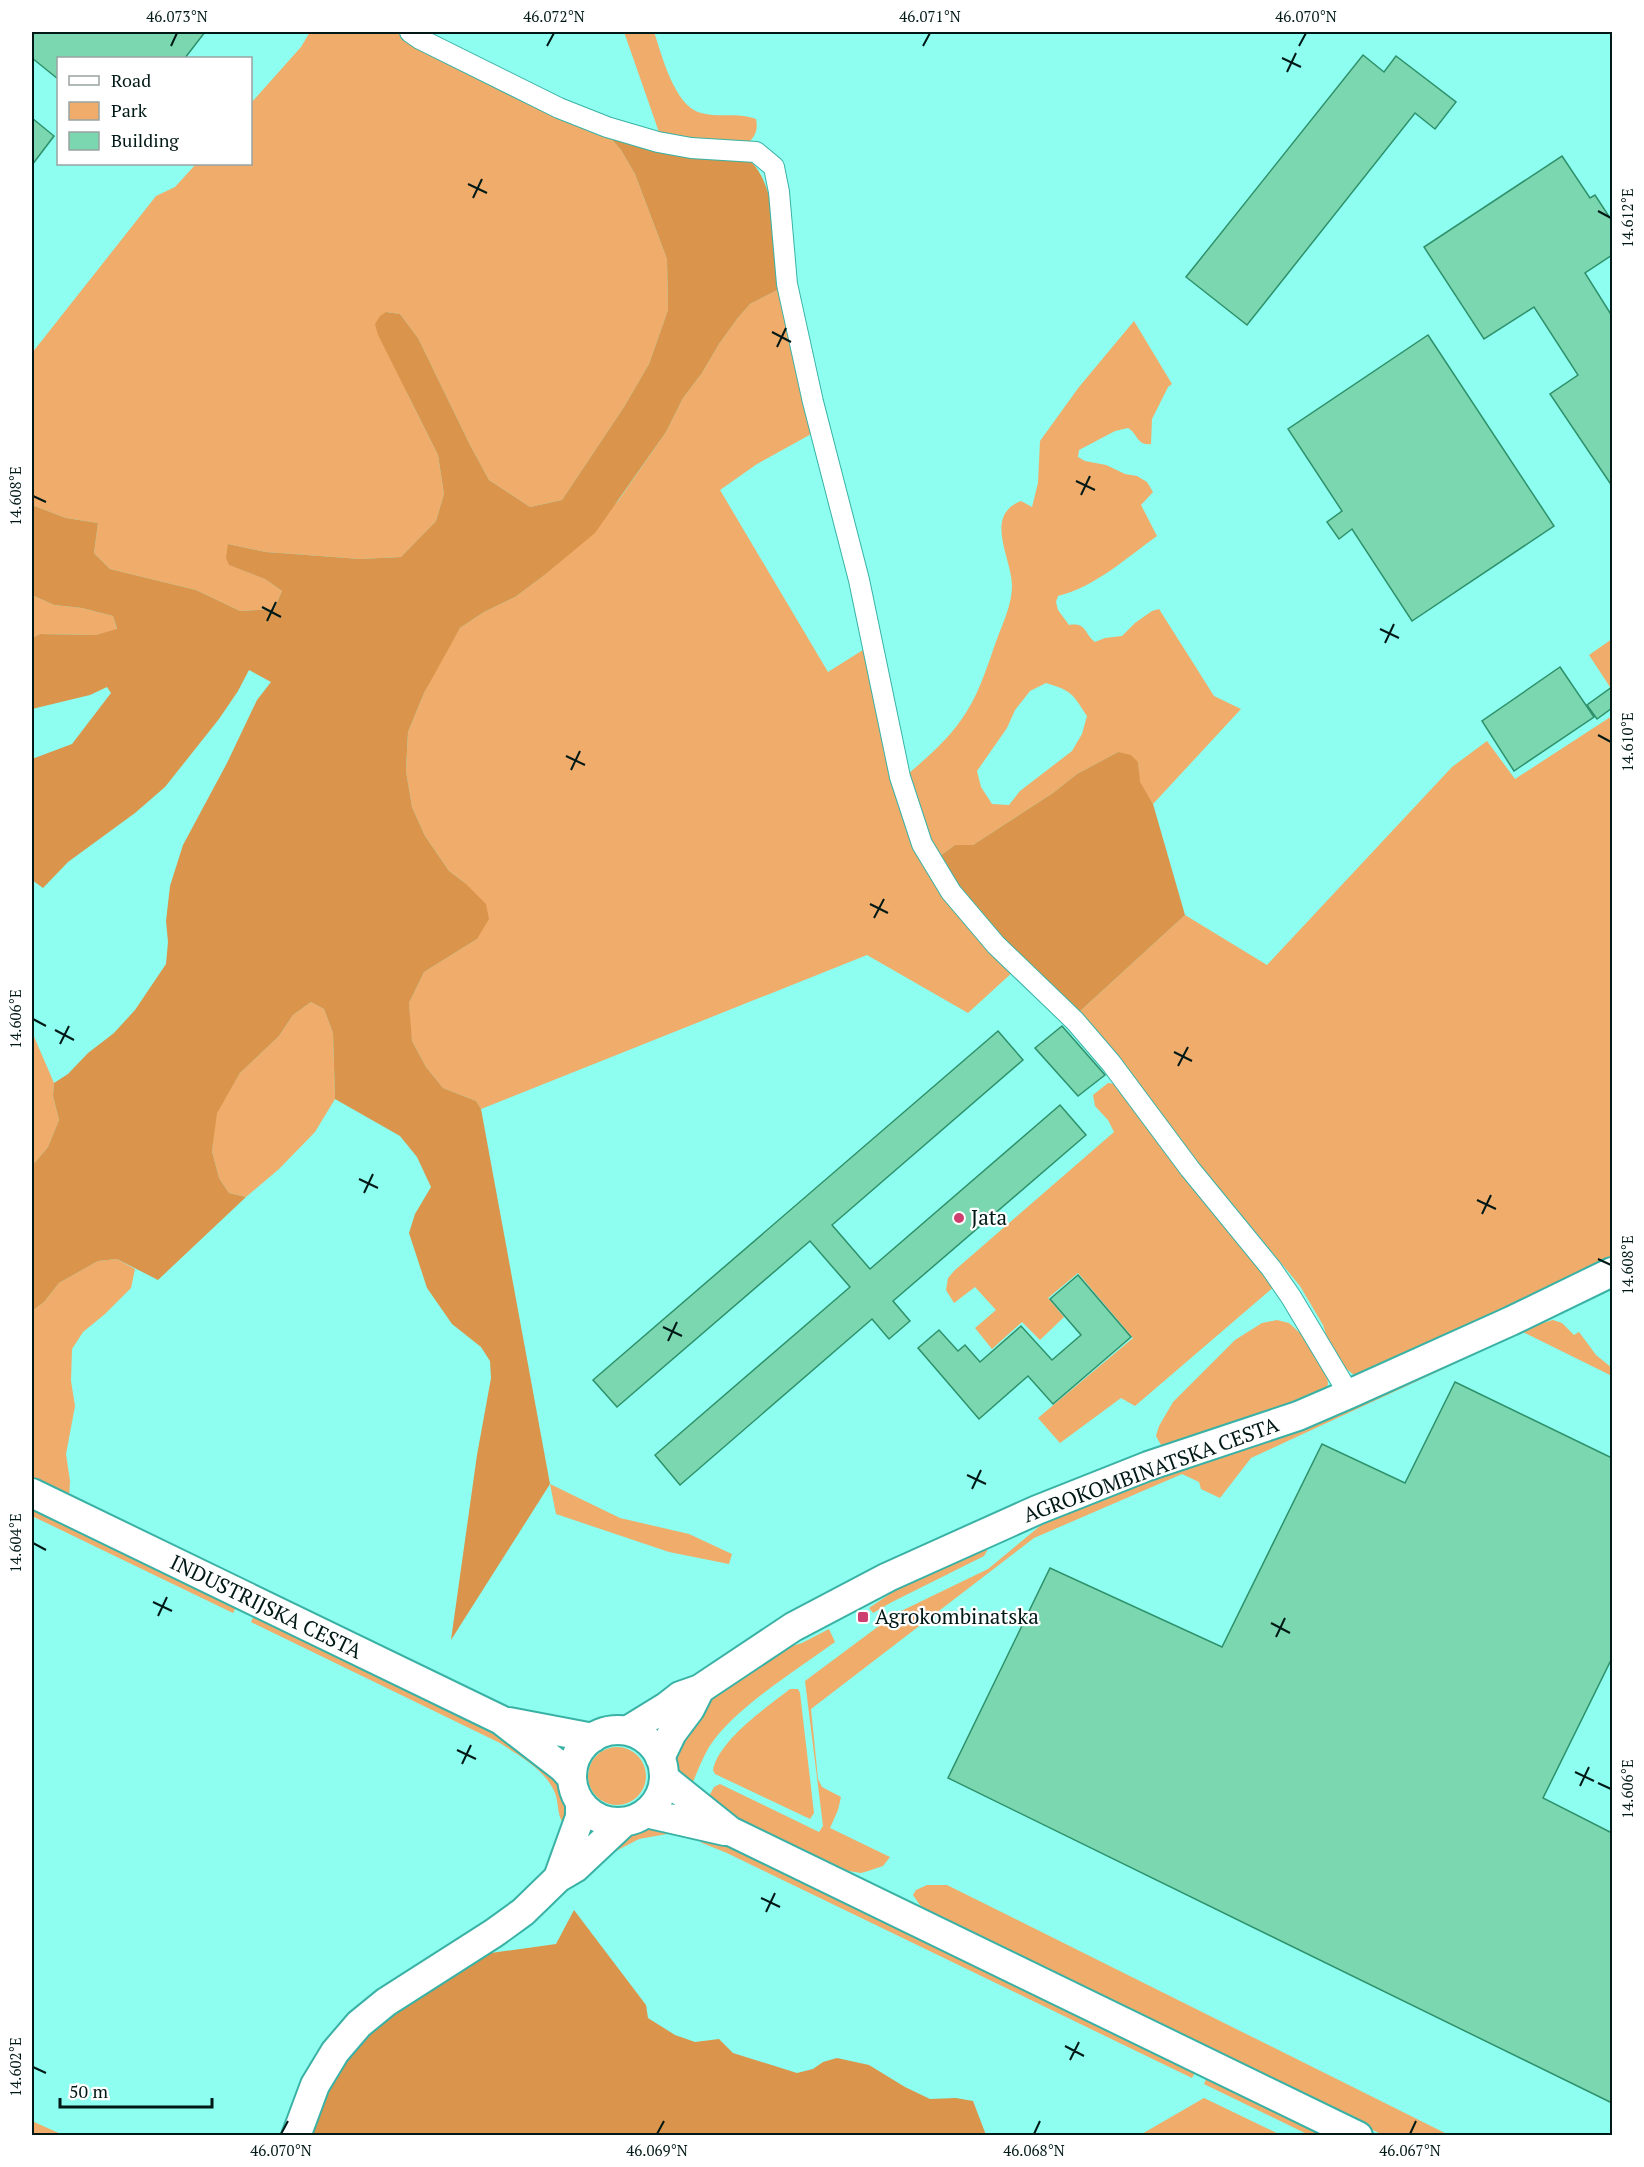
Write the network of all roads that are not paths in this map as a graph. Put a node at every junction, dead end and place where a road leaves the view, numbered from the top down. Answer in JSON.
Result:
{"nodes":[{"id":1,"x":410,"y":32,"type":"edge"},
{"id":2,"x":1612,"y":1272,"type":"edge"},
{"id":3,"x":1349,"y":1394,"type":"junction"},
{"id":4,"x":32,"y":1493,"type":"edge"},
{"id":5,"x":700,"y":1689,"type":"junction"},
{"id":6,"x":501,"y":1720,"type":"junction"},
{"id":7,"x":627,"y":1731,"type":"junction"},
{"id":8,"x":593,"y":1738,"type":"junction"},
{"id":9,"x":662,"y":1768,"type":"junction"},
{"id":10,"x":576,"y":1790,"type":"junction"},
{"id":11,"x":635,"y":1817,"type":"junction"},
{"id":12,"x":730,"y":1831,"type":"junction"},
{"id":13,"x":558,"y":1878,"type":"junction"},
{"id":14,"x":296,"y":2136,"type":"edge"},
{"id":15,"x":1358,"y":2136,"type":"edge"}],
"edges":[{"from":1,"to":3,"type":"street"},
{"from":2,"to":3,"type":"street","name":"AGROKOMBINATSKA CESTA"},
{"from":3,"to":5,"type":"street","name":"AGROKOMBINATSKA CESTA"},
{"from":4,"to":6,"type":"street","name":"INDUSTRIJSKA CESTA"},
{"from":5,"to":7,"type":"street","name":"AGROKOMBINATSKA CESTA"},
{"from":5,"to":9,"type":"street","name":"AGROKOMBINATSKA CESTA"},
{"from":6,"to":8,"type":"street","name":"INDUSTRIJSKA CESTA"},
{"from":6,"to":10,"type":"street","name":"INDUSTRIJSKA CESTA"},
{"from":7,"to":8,"type":"street"},
{"from":7,"to":9,"type":"street"},
{"from":8,"to":10,"type":"street"},
{"from":9,"to":11,"type":"street"},
{"from":9,"to":12,"type":"street"},
{"from":10,"to":11,"type":"street"},
{"from":10,"to":13,"type":"street"},
{"from":11,"to":12,"type":"street"},
{"from":11,"to":13,"type":"street"},
{"from":12,"to":15,"type":"street"},
{"from":13,"to":14,"type":"street"}]}
